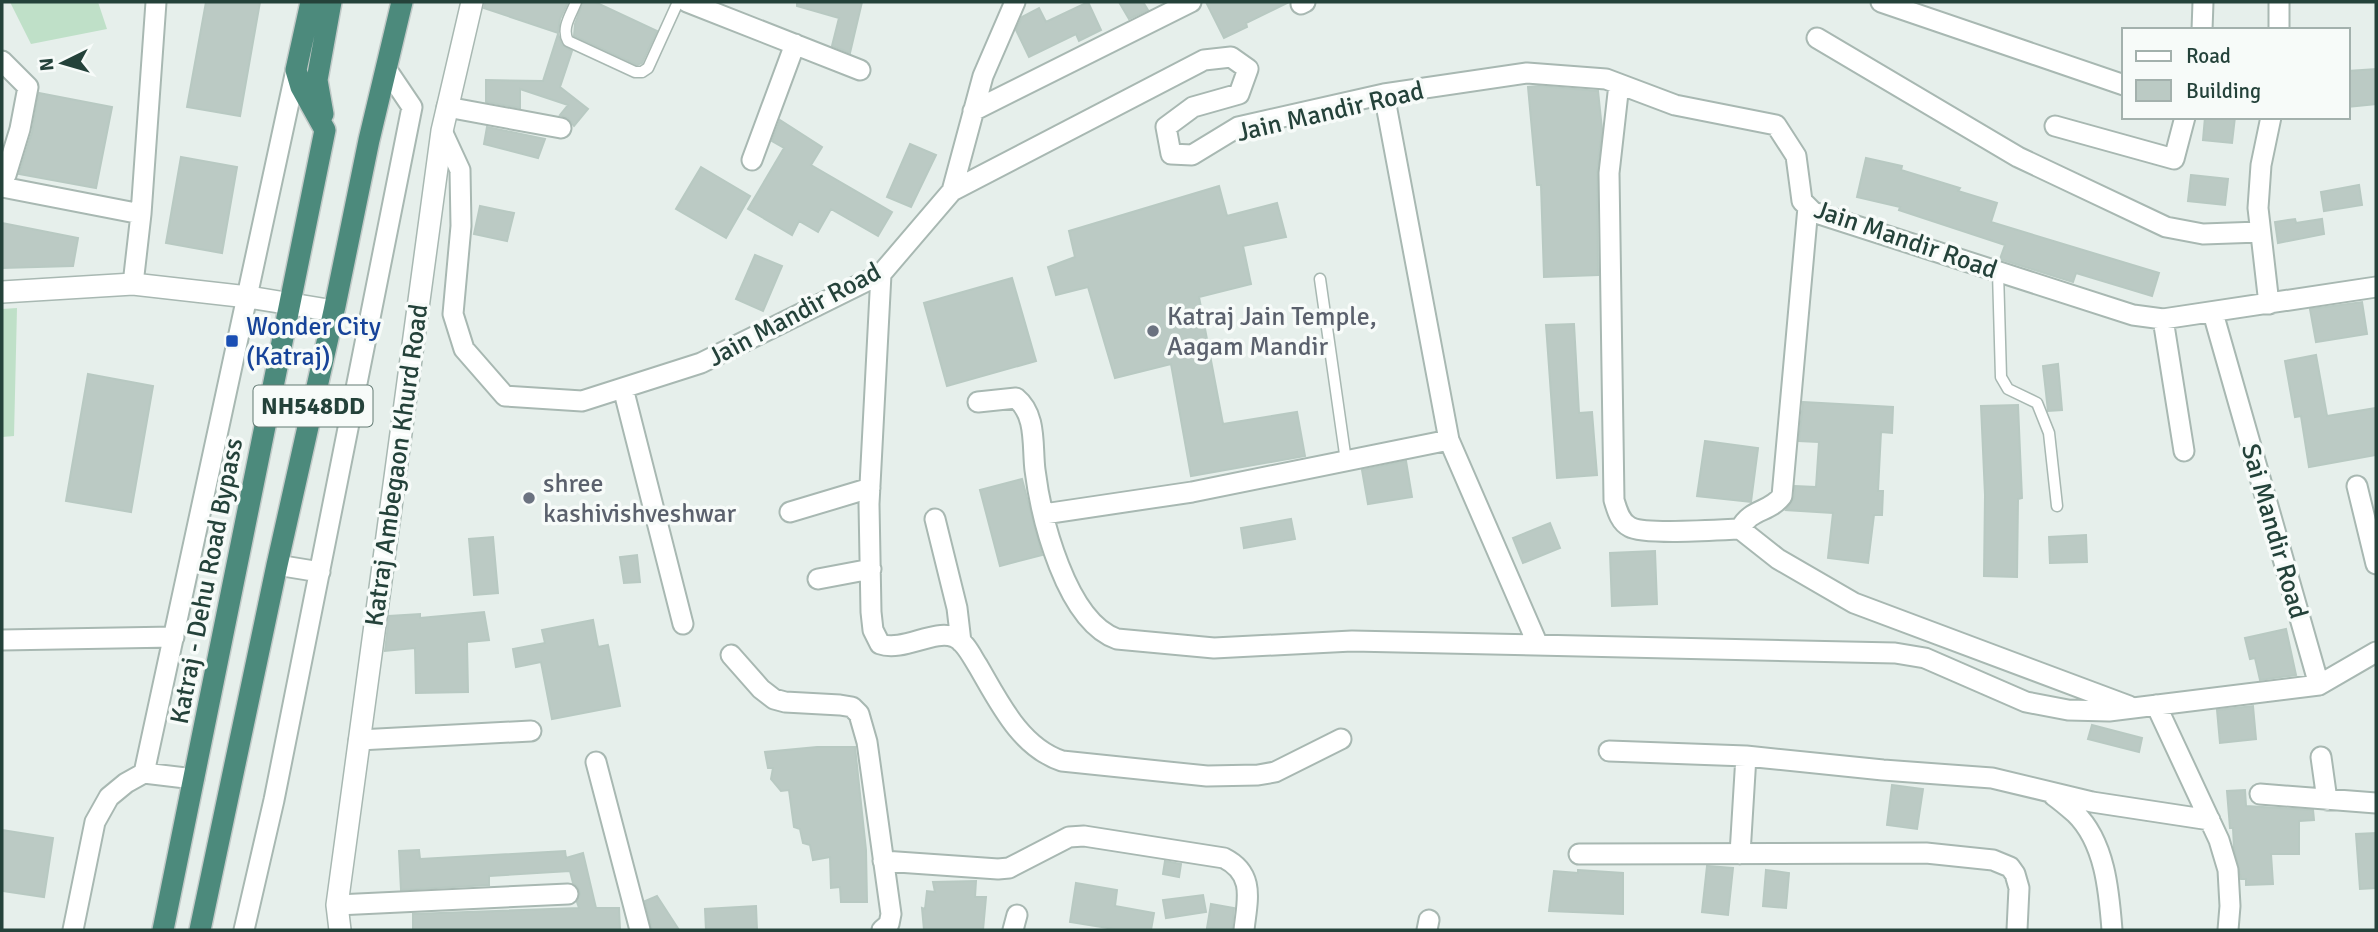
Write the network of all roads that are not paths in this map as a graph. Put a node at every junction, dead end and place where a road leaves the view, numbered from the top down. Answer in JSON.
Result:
{"nodes":[{"id":1,"x":156,"y":2,"type":"edge"},
{"id":2,"x":310,"y":2,"type":"edge"},
{"id":3,"x":331,"y":2,"type":"edge"},
{"id":4,"x":402,"y":2,"type":"edge"},
{"id":5,"x":472,"y":2,"type":"edge"},
{"id":6,"x":576,"y":2,"type":"edge"},
{"id":7,"x":678,"y":2,"type":"edge"},
{"id":8,"x":687,"y":2,"type":"edge"},
{"id":9,"x":1016,"y":2,"type":"edge"},
{"id":10,"x":1191,"y":2,"type":"edge"},
{"id":11,"x":1881,"y":2,"type":"edge"},
{"id":12,"x":2203,"y":2,"type":"edge"},
{"id":13,"x":2279,"y":2,"type":"edge"},
{"id":14,"x":2202,"y":28,"type":"edge"},
{"id":15,"x":2279,"y":28,"type":"edge"},
{"id":16,"x":1817,"y":38,"type":"dead end"},
{"id":17,"x":795,"y":44,"type":"junction"},
{"id":18,"x":2,"y":61,"type":"edge"},
{"id":19,"x":387,"y":70,"type":"junction"},
{"id":20,"x":860,"y":70,"type":"dead end"},
{"id":21,"x":296,"y":71,"type":"junction"},
{"id":22,"x":1619,"y":84,"type":"junction"},
{"id":23,"x":2122,"y":84,"type":"edge"},
{"id":24,"x":1384,"y":94,"type":"junction"},
{"id":25,"x":447,"y":107,"type":"junction"},
{"id":26,"x":973,"y":111,"type":"junction"},
{"id":27,"x":2184,"y":119,"type":"edge"},
{"id":28,"x":2271,"y":119,"type":"edge"},
{"id":29,"x":2055,"y":126,"type":"dead end"},
{"id":30,"x":561,"y":128,"type":"dead end"},
{"id":31,"x":325,"y":130,"type":"junction"},
{"id":32,"x":442,"y":131,"type":"junction"},
{"id":33,"x":752,"y":160,"type":"dead end"},
{"id":34,"x":2,"y":178,"type":"edge"},
{"id":35,"x":2,"y":187,"type":"edge"},
{"id":36,"x":952,"y":191,"type":"junction"},
{"id":37,"x":1808,"y":207,"type":"junction"},
{"id":38,"x":141,"y":214,"type":"junction"},
{"id":39,"x":2260,"y":232,"type":"junction"},
{"id":40,"x":1997,"y":272,"type":"junction"},
{"id":41,"x":881,"y":274,"type":"junction"},
{"id":42,"x":1320,"y":279,"type":"dead end"},
{"id":43,"x":133,"y":284,"type":"junction"},
{"id":44,"x":2376,"y":287,"type":"edge"},
{"id":45,"x":2,"y":292,"type":"edge"},
{"id":46,"x":248,"y":297,"type":"junction"},
{"id":47,"x":291,"y":303,"type":"junction"},
{"id":48,"x":2269,"y":304,"type":"junction"},
{"id":49,"x":334,"y":311,"type":"junction"},
{"id":50,"x":2213,"y":313,"type":"junction"},
{"id":51,"x":2163,"y":319,"type":"junction"},
{"id":52,"x":624,"y":388,"type":"junction"},
{"id":53,"x":978,"y":402,"type":"dead end"},
{"id":54,"x":1450,"y":439,"type":"junction"},
{"id":55,"x":2184,"y":450,"type":"dead end"},
{"id":56,"x":1346,"y":461,"type":"junction"},
{"id":57,"x":2357,"y":486,"type":"dead end"},
{"id":58,"x":870,"y":488,"type":"junction"},
{"id":59,"x":2057,"y":506,"type":"dead end"},
{"id":60,"x":790,"y":512,"type":"dead end"},
{"id":61,"x":1044,"y":514,"type":"junction"},
{"id":62,"x":935,"y":519,"type":"dead end"},
{"id":63,"x":1740,"y":529,"type":"junction"},
{"id":64,"x":2376,"y":564,"type":"edge"},
{"id":65,"x":277,"y":565,"type":"junction"},
{"id":66,"x":871,"y":569,"type":"junction"},
{"id":67,"x":320,"y":572,"type":"junction"},
{"id":68,"x":818,"y":579,"type":"dead end"},
{"id":69,"x":683,"y":624,"type":"dead end"},
{"id":70,"x":174,"y":637,"type":"junction"},
{"id":71,"x":2,"y":640,"type":"edge"},
{"id":72,"x":961,"y":642,"type":"junction"},
{"id":73,"x":1538,"y":645,"type":"junction"},
{"id":74,"x":2376,"y":652,"type":"edge"},
{"id":75,"x":731,"y":655,"type":"dead end"},
{"id":76,"x":2319,"y":685,"type":"junction"},
{"id":77,"x":2156,"y":705,"type":"junction"},
{"id":78,"x":2134,"y":708,"type":"junction"},
{"id":79,"x":531,"y":731,"type":"dead end"},
{"id":80,"x":1341,"y":739,"type":"dead end"},
{"id":81,"x":359,"y":740,"type":"junction"},
{"id":82,"x":1609,"y":751,"type":"dead end"},
{"id":83,"x":1746,"y":756,"type":"junction"},
{"id":84,"x":2322,"y":757,"type":"dead end"},
{"id":85,"x":596,"y":762,"type":"dead end"},
{"id":86,"x":144,"y":774,"type":"junction"},
{"id":87,"x":194,"y":779,"type":"junction"},
{"id":88,"x":230,"y":782,"type":"junction"},
{"id":89,"x":2049,"y":792,"type":"junction"},
{"id":90,"x":2260,"y":794,"type":"dead end"},
{"id":91,"x":2327,"y":800,"type":"junction"},
{"id":92,"x":2376,"y":803,"type":"edge"},
{"id":93,"x":2210,"y":821,"type":"junction"},
{"id":94,"x":1740,"y":853,"type":"junction"},
{"id":95,"x":1579,"y":855,"type":"dead end"},
{"id":96,"x":883,"y":861,"type":"junction"},
{"id":97,"x":568,"y":894,"type":"dead end"},
{"id":98,"x":337,"y":905,"type":"junction"},
{"id":99,"x":73,"y":930,"type":"edge"},
{"id":100,"x":163,"y":930,"type":"edge"},
{"id":101,"x":200,"y":930,"type":"edge"},
{"id":102,"x":244,"y":930,"type":"edge"},
{"id":103,"x":340,"y":930,"type":"edge"},
{"id":104,"x":640,"y":930,"type":"edge"},
{"id":105,"x":882,"y":930,"type":"edge"},
{"id":106,"x":1244,"y":930,"type":"edge"},
{"id":107,"x":2017,"y":930,"type":"edge"},
{"id":108,"x":2112,"y":930,"type":"edge"},
{"id":109,"x":2228,"y":930,"type":"edge"}],
"edges":[{"from":1,"to":38,"type":"street"},
{"from":2,"to":21,"type":"highway"},
{"from":3,"to":31,"type":"highway"},
{"from":4,"to":19,"type":"highway","number":"NH548DD"},
{"from":5,"to":25,"type":"street","name":"Katraj Ambegaon Khurd Road"},
{"from":6,"to":7,"type":"lane"},
{"from":8,"to":17,"type":"street"},
{"from":9,"to":26,"type":"street"},
{"from":10,"to":26,"type":"street"},
{"from":11,"to":23,"type":"street"},
{"from":12,"to":14,"type":"street"},
{"from":13,"to":15,"type":"street"},
{"from":16,"to":39,"type":"street"},
{"from":17,"to":20,"type":"street"},
{"from":17,"to":33,"type":"street"},
{"from":18,"to":34,"type":"street"},
{"from":19,"to":49,"type":"highway","number":"NH548DD"},
{"from":19,"to":67,"type":"street"},
{"from":21,"to":31,"type":"highway"},
{"from":21,"to":46,"type":"street"},
{"from":22,"to":24,"type":"street","name":"Jain Mandir Road"},
{"from":22,"to":37,"type":"street","name":"Jain Mandir Road"},
{"from":22,"to":63,"type":"street"},
{"from":24,"to":36,"type":"street","name":"Jain Mandir Road"},
{"from":24,"to":54,"type":"street"},
{"from":25,"to":30,"type":"street"},
{"from":25,"to":32,"type":"street","name":"Katraj Ambegaon Khurd Road"},
{"from":26,"to":36,"type":"street"},
{"from":27,"to":29,"type":"street"},
{"from":28,"to":39,"type":"street"},
{"from":31,"to":47,"type":"highway","name":"Katraj - Dehu Road Bypass","number":"NH548DD"},
{"from":32,"to":52,"type":"street","name":"Jain Mandir Road"},
{"from":32,"to":81,"type":"street","name":"Katraj Ambegaon Khurd Road"},
{"from":35,"to":38,"type":"street"},
{"from":36,"to":41,"type":"street","name":"Jain Mandir Road"},
{"from":37,"to":40,"type":"street","name":"Jain Mandir Road"},
{"from":37,"to":63,"type":"street"},
{"from":38,"to":43,"type":"street"},
{"from":39,"to":48,"type":"street"},
{"from":40,"to":51,"type":"street","name":"Jain Mandir Road"},
{"from":40,"to":59,"type":"lane"},
{"from":41,"to":52,"type":"street","name":"Jain Mandir Road"},
{"from":41,"to":58,"type":"street"},
{"from":42,"to":56,"type":"lane"},
{"from":43,"to":45,"type":"street"},
{"from":43,"to":46,"type":"street"},
{"from":44,"to":48,"type":"street","name":"Jain Mandir Road"},
{"from":46,"to":47,"type":"street"},
{"from":46,"to":70,"type":"street"},
{"from":47,"to":49,"type":"street"},
{"from":47,"to":87,"type":"highway","name":"Katraj - Dehu Road Bypass","number":"NH548DD"},
{"from":48,"to":50,"type":"street","name":"Jain Mandir Road"},
{"from":49,"to":65,"type":"highway","number":"NH548DD"},
{"from":50,"to":51,"type":"street","name":"Jain Mandir Road"},
{"from":50,"to":76,"type":"street","name":"Sai Mandir Road"},
{"from":51,"to":55,"type":"street"},
{"from":52,"to":69,"type":"street"},
{"from":53,"to":61,"type":"street"},
{"from":54,"to":56,"type":"street"},
{"from":54,"to":73,"type":"street"},
{"from":56,"to":61,"type":"street"},
{"from":57,"to":64,"type":"street"},
{"from":58,"to":60,"type":"street"},
{"from":58,"to":66,"type":"street"},
{"from":61,"to":73,"type":"street"},
{"from":62,"to":72,"type":"street"},
{"from":63,"to":78,"type":"street"},
{"from":65,"to":67,"type":"street"},
{"from":65,"to":88,"type":"highway","number":"NH548DD"},
{"from":66,"to":68,"type":"street"},
{"from":66,"to":72,"type":"street"},
{"from":67,"to":102,"type":"street"},
{"from":70,"to":71,"type":"street"},
{"from":70,"to":86,"type":"street"},
{"from":72,"to":80,"type":"street"},
{"from":73,"to":78,"type":"street"},
{"from":74,"to":76,"type":"street"},
{"from":75,"to":96,"type":"street"},
{"from":76,"to":77,"type":"street"},
{"from":77,"to":78,"type":"street"},
{"from":77,"to":93,"type":"street"},
{"from":79,"to":81,"type":"street"},
{"from":81,"to":98,"type":"street","name":"Katraj Ambegaon Khurd Road"},
{"from":82,"to":83,"type":"street"},
{"from":83,"to":89,"type":"street"},
{"from":83,"to":94,"type":"street"},
{"from":84,"to":91,"type":"street"},
{"from":85,"to":104,"type":"street"},
{"from":86,"to":87,"type":"street"},
{"from":86,"to":99,"type":"street"},
{"from":87,"to":88,"type":"highway"},
{"from":87,"to":100,"type":"highway","name":"Katraj - Dehu Road Bypass","number":"NH548DD"},
{"from":88,"to":101,"type":"highway","number":"NH548DD"},
{"from":89,"to":93,"type":"street"},
{"from":89,"to":108,"type":"street"},
{"from":90,"to":91,"type":"street"},
{"from":91,"to":92,"type":"street"},
{"from":93,"to":109,"type":"street"},
{"from":94,"to":95,"type":"street"},
{"from":94,"to":107,"type":"street"},
{"from":96,"to":105,"type":"street"},
{"from":96,"to":106,"type":"street"},
{"from":97,"to":98,"type":"street"},
{"from":98,"to":103,"type":"street","name":"Katraj Ambegaon Khurd Road"}]}
